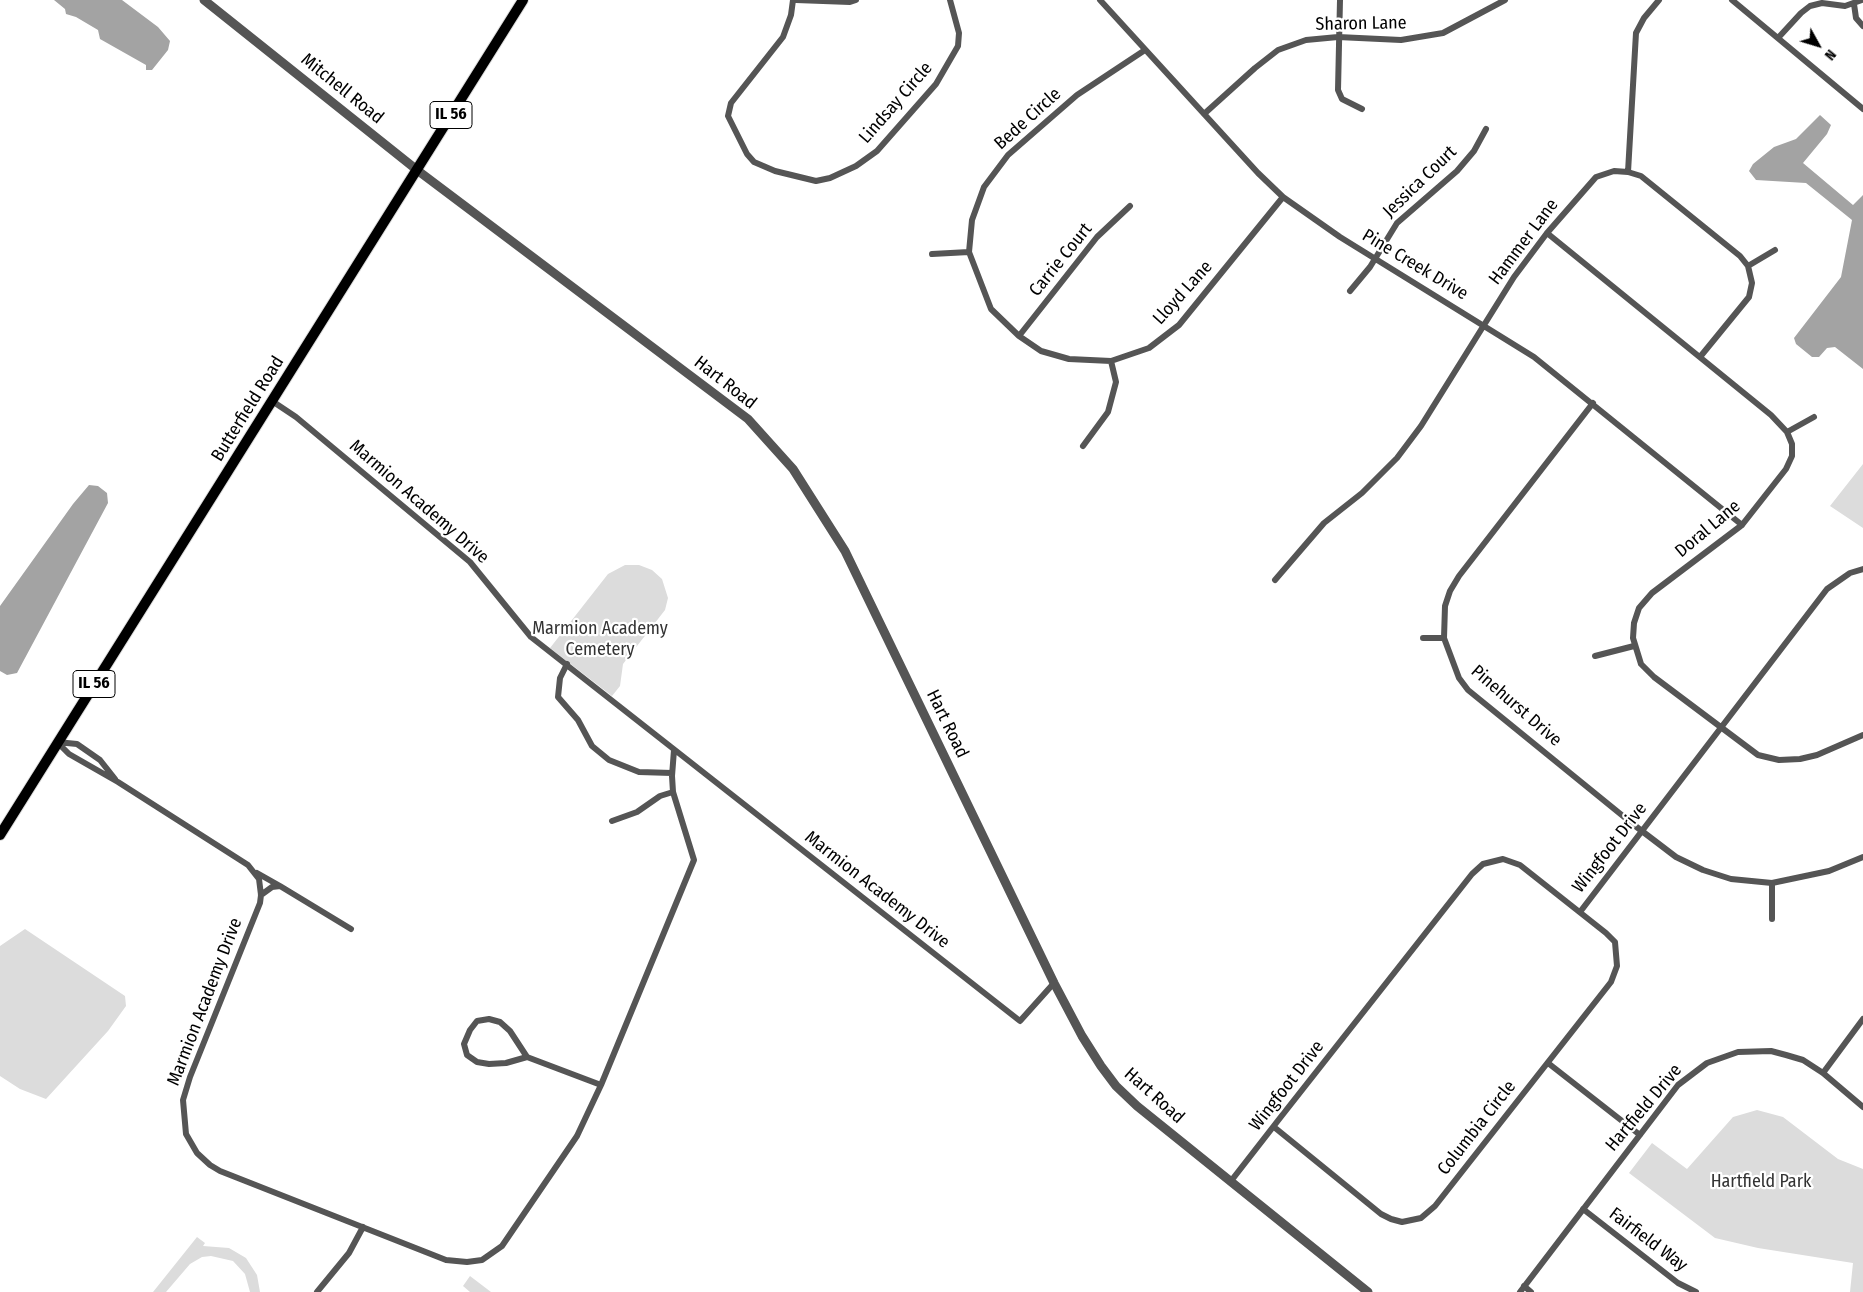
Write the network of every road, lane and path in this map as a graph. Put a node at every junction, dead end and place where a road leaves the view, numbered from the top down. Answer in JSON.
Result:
{"nodes":[{"id":1,"x":204,"y":0,"type":"edge"},
{"id":2,"x":523,"y":0,"type":"edge"},
{"id":3,"x":795,"y":0,"type":"edge"},
{"id":4,"x":856,"y":0,"type":"edge"},
{"id":5,"x":950,"y":0,"type":"edge"},
{"id":6,"x":1100,"y":0,"type":"edge"},
{"id":7,"x":1340,"y":0,"type":"edge"},
{"id":8,"x":1505,"y":0,"type":"edge"},
{"id":9,"x":1659,"y":0,"type":"edge"},
{"id":10,"x":1732,"y":0,"type":"edge"},
{"id":11,"x":1862,"y":0,"type":"edge"},
{"id":12,"x":1822,"y":1,"type":"edge"},
{"id":13,"x":1854,"y":4,"type":"junction"},
{"id":14,"x":1863,"y":26,"type":"edge"},
{"id":15,"x":1338,"y":37,"type":"junction"},
{"id":16,"x":1778,"y":38,"type":"junction"},
{"id":17,"x":1145,"y":50,"type":"junction"},
{"id":18,"x":1362,"y":109,"type":"dead end"},
{"id":19,"x":1863,"y":109,"type":"edge"},
{"id":20,"x":1204,"y":114,"type":"junction"},
{"id":21,"x":1486,"y":128,"type":"dead end"},
{"id":22,"x":417,"y":170,"type":"junction"},
{"id":23,"x":1628,"y":172,"type":"junction"},
{"id":24,"x":1283,"y":197,"type":"junction"},
{"id":25,"x":460,"y":202,"type":"joint"},
{"id":26,"x":1130,"y":206,"type":"dead end"},
{"id":27,"x":1547,"y":233,"type":"junction"},
{"id":28,"x":1776,"y":250,"type":"dead end"},
{"id":29,"x":968,"y":252,"type":"junction"},
{"id":30,"x":932,"y":254,"type":"dead end"},
{"id":31,"x":1374,"y":258,"type":"junction"},
{"id":32,"x":1748,"y":266,"type":"junction"},
{"id":33,"x":1350,"y":291,"type":"dead end"},
{"id":34,"x":1484,"y":324,"type":"junction"},
{"id":35,"x":1019,"y":336,"type":"junction"},
{"id":36,"x":1700,"y":357,"type":"junction"},
{"id":37,"x":1111,"y":361,"type":"junction"},
{"id":38,"x":272,"y":401,"type":"junction"},
{"id":39,"x":1593,"y":403,"type":"junction"},
{"id":40,"x":1814,"y":417,"type":"dead end"},
{"id":41,"x":1787,"y":432,"type":"junction"},
{"id":42,"x":1083,"y":446,"type":"dead end"},
{"id":43,"x":1742,"y":525,"type":"junction"},
{"id":44,"x":1863,"y":569,"type":"edge"},
{"id":45,"x":1275,"y":580,"type":"dead end"},
{"id":46,"x":1422,"y":638,"type":"dead end"},
{"id":47,"x":1444,"y":638,"type":"junction"},
{"id":48,"x":1634,"y":646,"type":"junction"},
{"id":49,"x":1595,"y":656,"type":"dead end"},
{"id":50,"x":567,"y":664,"type":"junction"},
{"id":51,"x":1720,"y":729,"type":"junction"},
{"id":52,"x":1863,"y":735,"type":"edge"},
{"id":53,"x":57,"y":742,"type":"junction"},
{"id":54,"x":674,"y":750,"type":"junction"},
{"id":55,"x":672,"y":773,"type":"junction"},
{"id":56,"x":118,"y":782,"type":"junction"},
{"id":57,"x":673,"y":792,"type":"junction"},
{"id":58,"x":612,"y":821,"type":"dead end"},
{"id":59,"x":1643,"y":831,"type":"junction"},
{"id":60,"x":0,"y":835,"type":"edge"},
{"id":61,"x":1863,"y":857,"type":"edge"},
{"id":62,"x":256,"y":872,"type":"junction"},
{"id":63,"x":1772,"y":883,"type":"junction"},
{"id":64,"x":280,"y":886,"type":"junction"},
{"id":65,"x":261,"y":895,"type":"junction"},
{"id":66,"x":1580,"y":912,"type":"junction"},
{"id":67,"x":1772,"y":919,"type":"dead end"},
{"id":68,"x":351,"y":929,"type":"dead end"},
{"id":69,"x":1054,"y":982,"type":"junction"},
{"id":70,"x":1863,"y":1019,"type":"edge"},
{"id":71,"x":527,"y":1057,"type":"junction"},
{"id":72,"x":1548,"y":1063,"type":"junction"},
{"id":73,"x":1823,"y":1073,"type":"junction"},
{"id":74,"x":601,"y":1086,"type":"junction"},
{"id":75,"x":1863,"y":1107,"type":"edge"},
{"id":76,"x":1274,"y":1127,"type":"junction"},
{"id":77,"x":1640,"y":1136,"type":"junction"},
{"id":78,"x":1231,"y":1181,"type":"junction"},
{"id":79,"x":1583,"y":1209,"type":"junction"},
{"id":80,"x":362,"y":1227,"type":"junction"},
{"id":81,"x":1524,"y":1286,"type":"junction"},
{"id":82,"x":318,"y":1292,"type":"edge"},
{"id":83,"x":1368,"y":1292,"type":"edge"},
{"id":84,"x":1520,"y":1292,"type":"edge"},
{"id":85,"x":1532,"y":1292,"type":"edge"},
{"id":86,"x":1696,"y":1292,"type":"edge"}],
"edges":[{"from":1,"to":22,"type":"street","name":"Mitchell Road"},
{"from":2,"to":22,"type":"main road","name":"Butterfield Road","number":"IL 56"},
{"from":3,"to":4,"type":"street"},
{"from":3,"to":5,"type":"street","name":"Lindsay Circle"},
{"from":6,"to":17,"type":"street","name":"Pine Creek Drive"},
{"from":7,"to":15,"type":"street"},
{"from":8,"to":15,"type":"street","name":"Sharon Lane"},
{"from":9,"to":23,"type":"street"},
{"from":10,"to":16,"type":"street"},
{"from":11,"to":13,"type":"street"},
{"from":12,"to":13,"type":"street"},
{"from":12,"to":16,"type":"street"},
{"from":13,"to":14,"type":"street"},
{"from":15,"to":18,"type":"street"},
{"from":15,"to":20,"type":"street","name":"Sharon Lane"},
{"from":16,"to":19,"type":"street"},
{"from":17,"to":20,"type":"street","name":"Pine Creek Drive"},
{"from":17,"to":29,"type":"street","name":"Bede Circle"},
{"from":20,"to":24,"type":"street","name":"Pine Creek Drive"},
{"from":21,"to":31,"type":"street","name":"Jessica Court"},
{"from":22,"to":25,"type":"street","name":"Mitchell Road"},
{"from":22,"to":38,"type":"main road","name":"Butterfield Road","number":"IL 56"},
{"from":23,"to":27,"type":"street","name":"Hammer Lane"},
{"from":23,"to":32,"type":"street"},
{"from":24,"to":31,"type":"street","name":"Pine Creek Drive"},
{"from":24,"to":37,"type":"street","name":"Lloyd Lane"},
{"from":25,"to":69,"type":"street","name":"Hart Road"},
{"from":26,"to":35,"type":"street","name":"Carrie Court"},
{"from":27,"to":34,"type":"street","name":"Hammer Lane"},
{"from":27,"to":36,"type":"street"},
{"from":28,"to":32,"type":"street"},
{"from":29,"to":30,"type":"street"},
{"from":29,"to":35,"type":"street","name":"Bede Circle"},
{"from":31,"to":33,"type":"street","name":"Jessica Court"},
{"from":31,"to":34,"type":"street","name":"Pine Creek Drive"},
{"from":32,"to":36,"type":"street"},
{"from":34,"to":39,"type":"street","name":"Pine Creek Drive"},
{"from":34,"to":45,"type":"street","name":"Hammer Lane"},
{"from":35,"to":37,"type":"street","name":"Bede Circle"},
{"from":36,"to":41,"type":"street"},
{"from":37,"to":42,"type":"street"},
{"from":38,"to":50,"type":"street","name":"Marmion Academy Drive"},
{"from":38,"to":53,"type":"main road","name":"Butterfield Road","number":"IL 56"},
{"from":39,"to":43,"type":"street","name":"Pine Creek Drive"},
{"from":39,"to":47,"type":"street","name":"Pinehurst Drive"},
{"from":40,"to":41,"type":"street"},
{"from":41,"to":43,"type":"street","name":"Doral Lane"},
{"from":43,"to":48,"type":"street","name":"Doral Lane"},
{"from":44,"to":51,"type":"street","name":"Wingfoot Drive"},
{"from":46,"to":47,"type":"street"},
{"from":47,"to":59,"type":"street","name":"Pinehurst Drive"},
{"from":48,"to":49,"type":"street"},
{"from":48,"to":51,"type":"street","name":"Doral Lane"},
{"from":50,"to":54,"type":"street","name":"Marmion Academy Drive"},
{"from":50,"to":55,"type":"street"},
{"from":51,"to":52,"type":"street","name":"Doral Lane"},
{"from":51,"to":59,"type":"street","name":"Wingfoot Drive"},
{"from":53,"to":56,"type":"street"},
{"from":53,"to":56,"type":"street"},
{"from":53,"to":60,"type":"main road","name":"Butterfield Road","number":"IL 56"},
{"from":54,"to":55,"type":"street","name":"Marmion Academy Drive"},
{"from":54,"to":69,"type":"street","name":"Marmion Academy Drive"},
{"from":55,"to":57,"type":"street","name":"Marmion Academy Drive"},
{"from":56,"to":62,"type":"street"},
{"from":57,"to":58,"type":"street"},
{"from":57,"to":74,"type":"street","name":"Marmion Academy Drive"},
{"from":59,"to":63,"type":"street","name":"Pinehurst Drive"},
{"from":59,"to":66,"type":"street","name":"Wingfoot Drive"},
{"from":61,"to":63,"type":"street","name":"Pinehurst Drive"},
{"from":62,"to":64,"type":"street"},
{"from":62,"to":65,"type":"street","name":"Marmion Academy Drive"},
{"from":63,"to":67,"type":"street"},
{"from":64,"to":65,"type":"street"},
{"from":64,"to":68,"type":"street"},
{"from":65,"to":80,"type":"street","name":"Marmion Academy Drive"},
{"from":66,"to":72,"type":"street","name":"Columbia Circle"},
{"from":66,"to":76,"type":"street","name":"Wingfoot Drive"},
{"from":69,"to":78,"type":"street","name":"Hart Road"},
{"from":70,"to":73,"type":"street"},
{"from":71,"to":71,"type":"street"},
{"from":71,"to":74,"type":"street"},
{"from":72,"to":76,"type":"street","name":"Columbia Circle"},
{"from":72,"to":77,"type":"street"},
{"from":73,"to":75,"type":"street","name":"Hartfield Drive"},
{"from":73,"to":77,"type":"street","name":"Hartfield Drive"},
{"from":74,"to":80,"type":"street","name":"Marmion Academy Drive"},
{"from":76,"to":78,"type":"street","name":"Wingfoot Drive"},
{"from":77,"to":79,"type":"street","name":"Hartfield Drive"},
{"from":78,"to":83,"type":"street","name":"Hart Road"},
{"from":79,"to":81,"type":"street","name":"Hartfield Drive"},
{"from":79,"to":86,"type":"street","name":"Fairfield Way"},
{"from":80,"to":82,"type":"street"},
{"from":81,"to":84,"type":"street","name":"Hartfield Drive"},
{"from":81,"to":85,"type":"street"}]}
